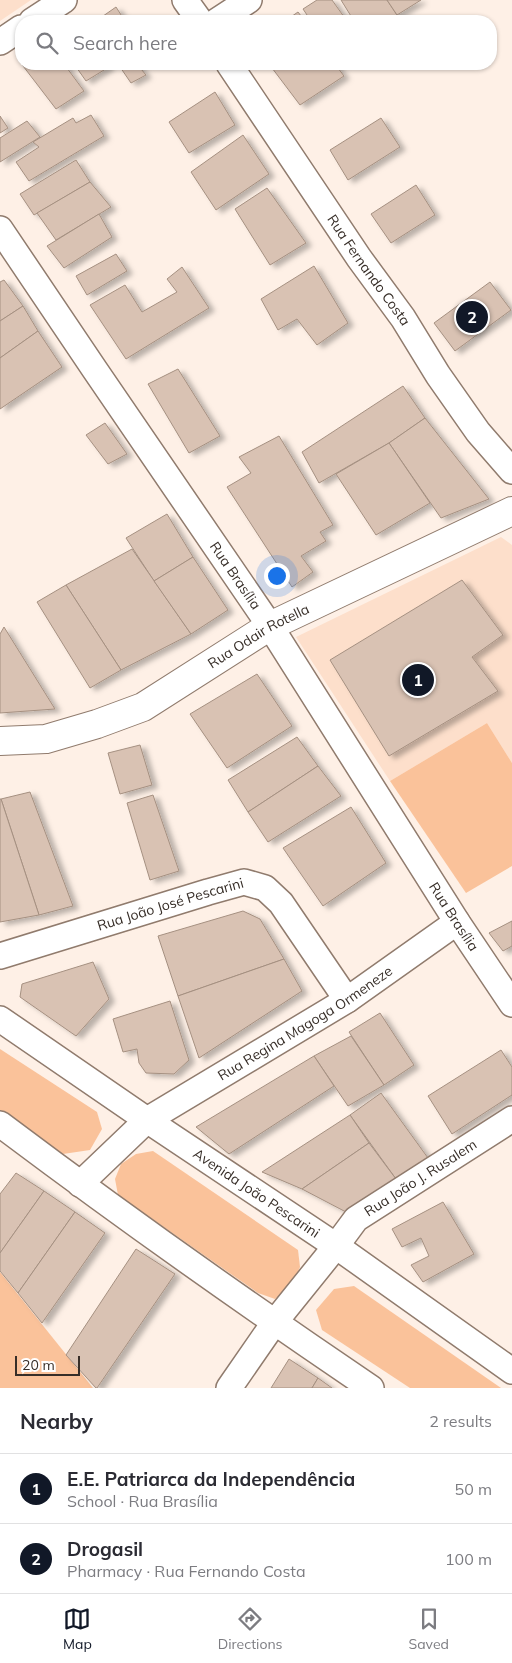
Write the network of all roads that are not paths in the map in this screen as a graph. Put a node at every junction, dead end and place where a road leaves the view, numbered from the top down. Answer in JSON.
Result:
{"nodes":[{"id":1,"x":64,"y":0,"type":"edge"},
{"id":2,"x":185,"y":0,"type":"edge"},
{"id":3,"x":249,"y":0,"type":"edge"},
{"id":4,"x":41,"y":15,"type":"edge"},
{"id":5,"x":196,"y":15,"type":"edge"},
{"id":6,"x":226,"y":15,"type":"edge"},
{"id":7,"x":15,"y":32,"type":"edge"},
{"id":8,"x":0,"y":42,"type":"edge"},
{"id":9,"x":233,"y":70,"type":"edge"},
{"id":10,"x":0,"y":229,"type":"edge"},
{"id":11,"x":512,"y":471,"type":"edge"},
{"id":12,"x":512,"y":511,"type":"edge"},
{"id":13,"x":270,"y":626,"type":"junction"},
{"id":14,"x":0,"y":741,"type":"edge"},
{"id":15,"x":457,"y":922,"type":"junction"},
{"id":16,"x":0,"y":956,"type":"edge"},
{"id":17,"x":347,"y":1000,"type":"junction"},
{"id":18,"x":512,"y":1004,"type":"edge"},
{"id":19,"x":0,"y":1019,"type":"edge"},
{"id":20,"x":512,"y":1119,"type":"edge"},
{"id":21,"x":147,"y":1120,"type":"junction"},
{"id":22,"x":0,"y":1124,"type":"edge"},
{"id":23,"x":80,"y":1184,"type":"junction"},
{"id":24,"x":336,"y":1246,"type":"junction"},
{"id":25,"x":274,"y":1323,"type":"junction"},
{"id":26,"x":512,"y":1371,"type":"edge"},
{"id":27,"x":229,"y":1388,"type":"edge"},
{"id":28,"x":371,"y":1388,"type":"edge"}],
"edges":[{"from":1,"to":4,"type":"street"},
{"from":2,"to":5,"type":"street"},
{"from":3,"to":6,"type":"street"},
{"from":7,"to":8,"type":"street"},
{"from":9,"to":11,"type":"street","name":"Rua Fernando Costa"},
{"from":10,"to":13,"type":"street","name":"Rua Brasília"},
{"from":12,"to":13,"type":"main road","name":"Rua Odair Rotella"},
{"from":13,"to":14,"type":"main road","name":"Rua Odair Rotella"},
{"from":13,"to":15,"type":"street","name":"Rua Brasília"},
{"from":15,"to":17,"type":"street","name":"Rua Regina Magoga Ormeneze"},
{"from":15,"to":18,"type":"street","name":"Rua Brasília"},
{"from":16,"to":17,"type":"street","name":"Rua João José Pescarini"},
{"from":17,"to":21,"type":"street","name":"Rua Regina Magoga Ormeneze"},
{"from":19,"to":21,"type":"street","name":"Avenida João Pescarini"},
{"from":20,"to":24,"type":"street","name":"Rua João J. Rusalem"},
{"from":21,"to":23,"type":"street","name":"Rua Regina Magoga Ormeneze"},
{"from":21,"to":24,"type":"street","name":"Avenida João Pescarini"},
{"from":22,"to":23,"type":"street"},
{"from":23,"to":25,"type":"street"},
{"from":24,"to":25,"type":"street","name":"Rua João J. Rusalem"},
{"from":24,"to":26,"type":"street","name":"Avenida João Pescarini"},
{"from":25,"to":27,"type":"street","name":"Rua João J. Rusalem"},
{"from":25,"to":28,"type":"street"}]}
